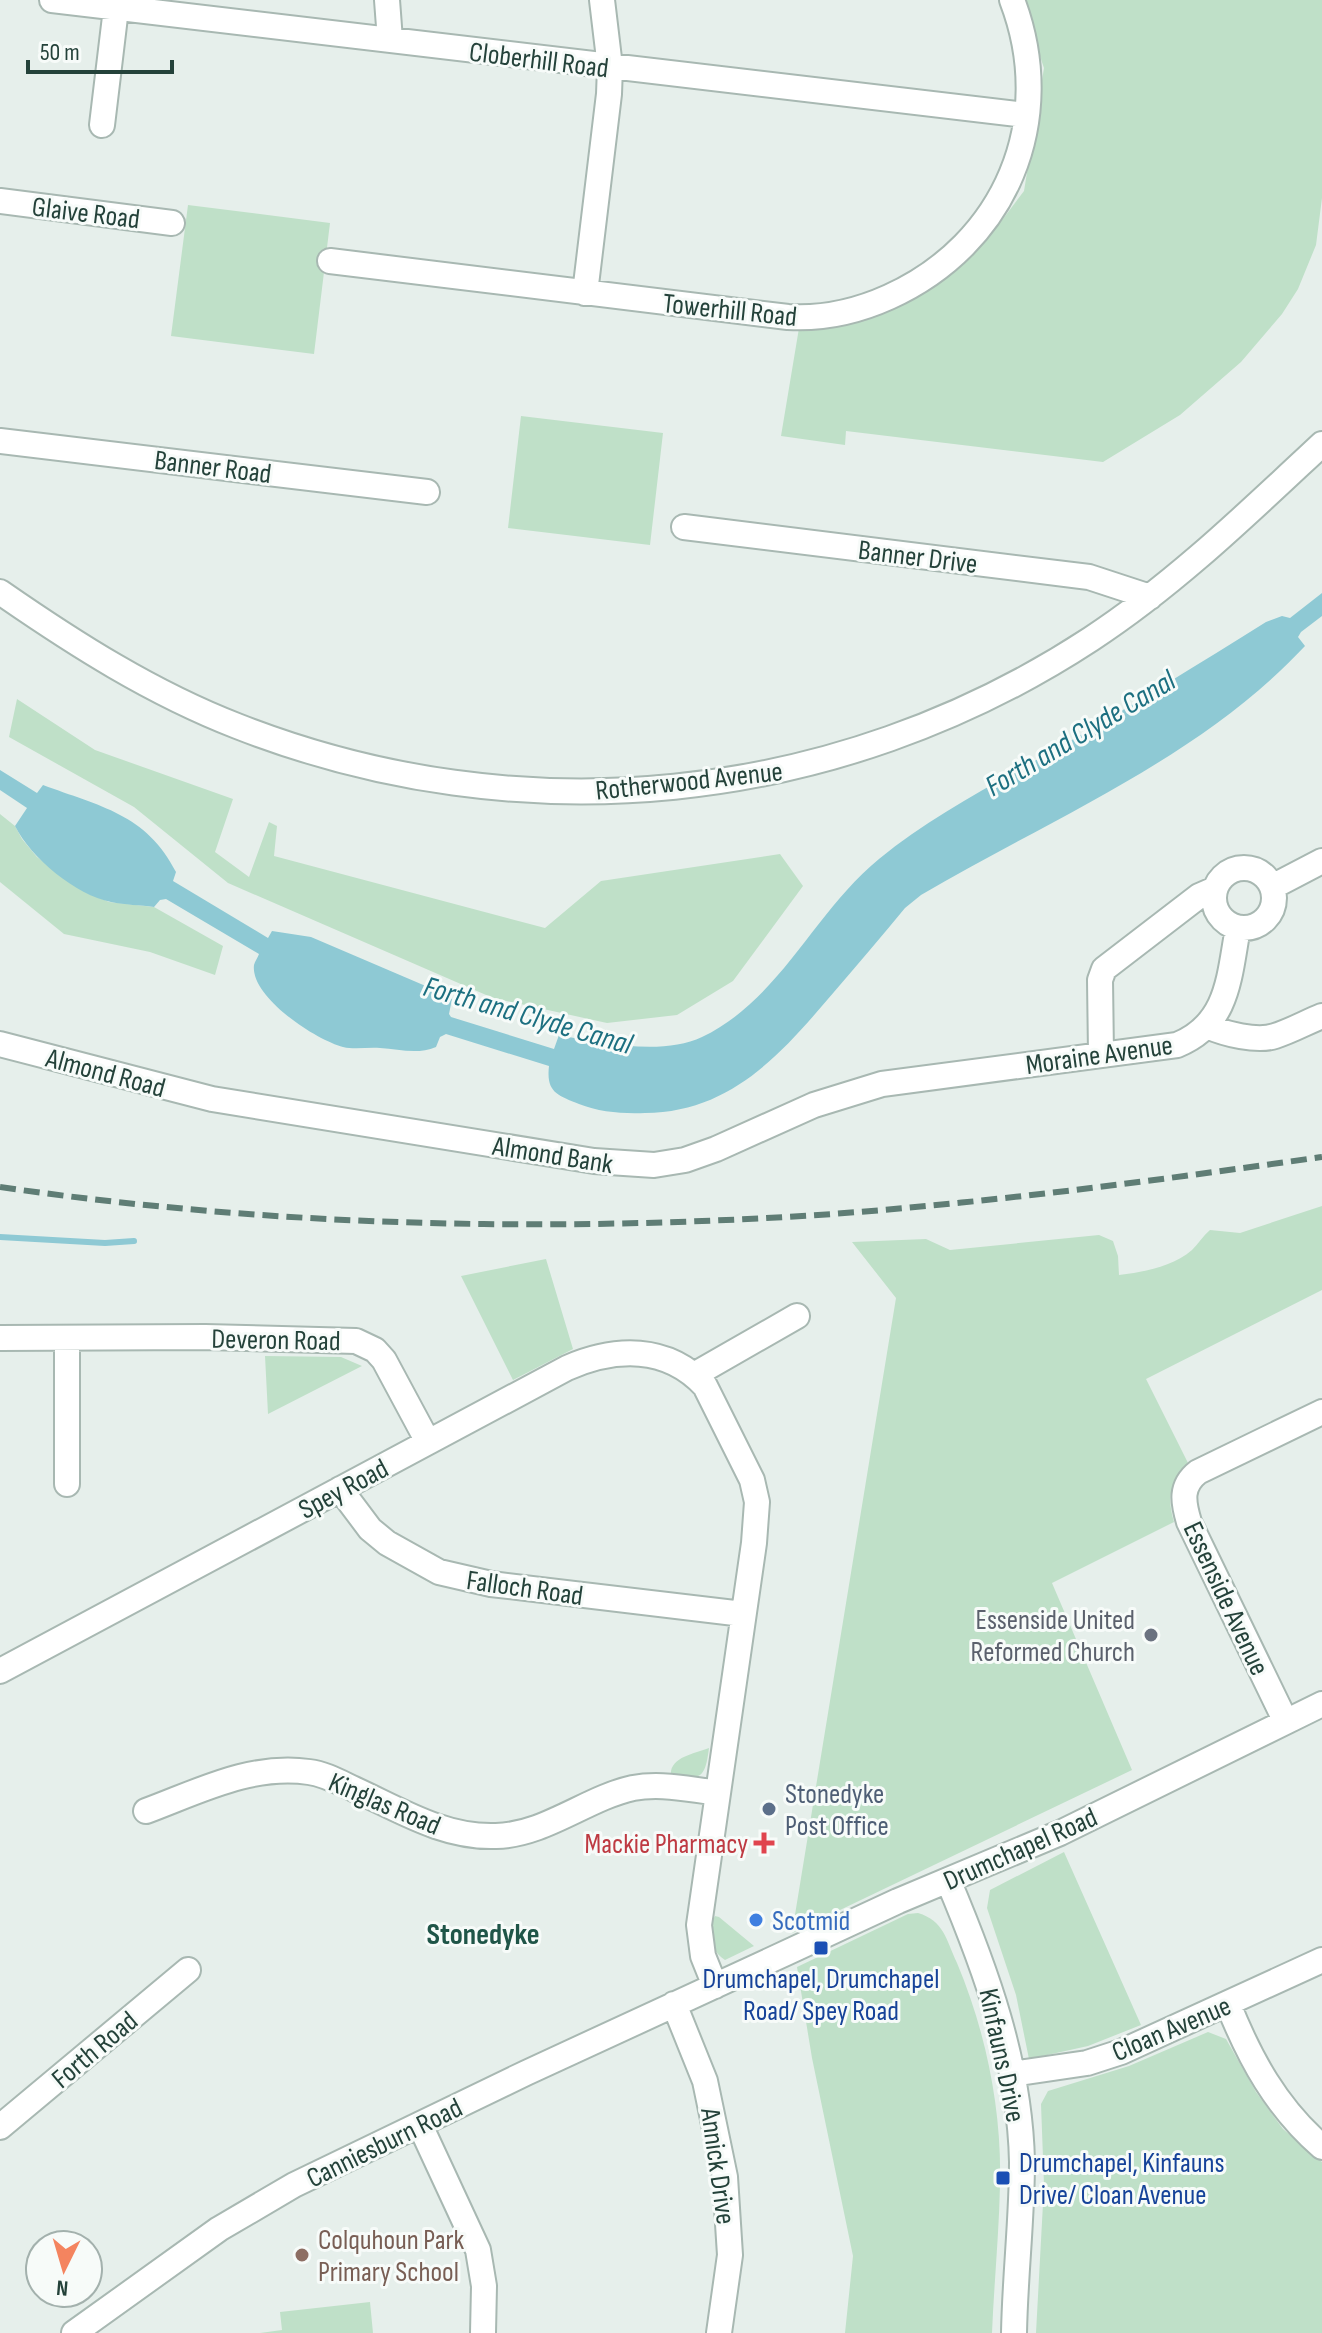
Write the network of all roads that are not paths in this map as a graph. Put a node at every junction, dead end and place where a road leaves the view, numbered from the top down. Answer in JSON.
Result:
{"nodes":[{"id":1,"x":52,"y":0,"type":"edge"},
{"id":2,"x":387,"y":0,"type":"edge"},
{"id":3,"x":602,"y":0,"type":"edge"},
{"id":4,"x":1012,"y":0,"type":"edge"},
{"id":5,"x":117,"y":4,"type":"edge"},
{"id":6,"x":390,"y":40,"type":"junction"},
{"id":7,"x":610,"y":67,"type":"junction"},
{"id":8,"x":1026,"y":115,"type":"junction"},
{"id":9,"x":102,"y":125,"type":"dead end"},
{"id":10,"x":0,"y":201,"type":"edge"},
{"id":11,"x":172,"y":223,"type":"dead end"},
{"id":12,"x":330,"y":261,"type":"dead end"},
{"id":13,"x":585,"y":293,"type":"junction"},
{"id":14,"x":0,"y":441,"type":"edge"},
{"id":15,"x":1322,"y":444,"type":"edge"},
{"id":16,"x":427,"y":492,"type":"dead end"},
{"id":17,"x":684,"y":527,"type":"dead end"},
{"id":18,"x":0,"y":592,"type":"edge"},
{"id":19,"x":1150,"y":597,"type":"junction"},
{"id":20,"x":1322,"y":861,"type":"edge"},
{"id":21,"x":1272,"y":887,"type":"junction"},
{"id":22,"x":1215,"y":889,"type":"junction"},
{"id":23,"x":1238,"y":928,"type":"junction"},
{"id":24,"x":1322,"y":1016,"type":"edge"},
{"id":25,"x":1207,"y":1026,"type":"junction"},
{"id":26,"x":0,"y":1044,"type":"edge"},
{"id":27,"x":1101,"y":1054,"type":"junction"},
{"id":28,"x":882,"y":1084,"type":"joint"},
{"id":29,"x":212,"y":1099,"type":"joint"},
{"id":30,"x":797,"y":1316,"type":"dead end"},
{"id":31,"x":0,"y":1338,"type":"edge"},
{"id":32,"x":67,"y":1338,"type":"junction"},
{"id":33,"x":694,"y":1375,"type":"junction"},
{"id":34,"x":1322,"y":1412,"type":"edge"},
{"id":35,"x":428,"y":1442,"type":"junction"},
{"id":36,"x":67,"y":1484,"type":"dead end"},
{"id":37,"x":340,"y":1489,"type":"junction"},
{"id":38,"x":743,"y":1614,"type":"junction"},
{"id":39,"x":0,"y":1671,"type":"edge"},
{"id":40,"x":1322,"y":1704,"type":"edge"},
{"id":41,"x":1285,"y":1720,"type":"junction"},
{"id":42,"x":718,"y":1793,"type":"junction"},
{"id":43,"x":146,"y":1811,"type":"dead end"},
{"id":44,"x":948,"y":1880,"type":"junction"},
{"id":45,"x":1322,"y":1960,"type":"edge"},
{"id":46,"x":188,"y":1970,"type":"dead end"},
{"id":47,"x":715,"y":1986,"type":"junction"},
{"id":48,"x":674,"y":2004,"type":"junction"},
{"id":49,"x":1228,"y":2004,"type":"junction"},
{"id":50,"x":1012,"y":2074,"type":"junction"},
{"id":51,"x":420,"y":2125,"type":"junction"},
{"id":52,"x":0,"y":2127,"type":"edge"},
{"id":53,"x":1322,"y":2147,"type":"edge"},
{"id":54,"x":74,"y":2333,"type":"edge"},
{"id":55,"x":483,"y":2333,"type":"edge"},
{"id":56,"x":719,"y":2333,"type":"edge"},
{"id":57,"x":1014,"y":2333,"type":"edge"}],
"edges":[{"from":1,"to":5,"type":"street","name":"Cloberhill Road"},
{"from":2,"to":6,"type":"street"},
{"from":3,"to":7,"type":"street"},
{"from":4,"to":8,"type":"street","name":"Towerhill Road"},
{"from":5,"to":6,"type":"street","name":"Cloberhill Road"},
{"from":5,"to":9,"type":"street"},
{"from":6,"to":7,"type":"street","name":"Cloberhill Road"},
{"from":7,"to":8,"type":"street","name":"Cloberhill Road"},
{"from":7,"to":13,"type":"street"},
{"from":8,"to":13,"type":"street","name":"Towerhill Road"},
{"from":10,"to":11,"type":"street","name":"Glaive Road"},
{"from":12,"to":13,"type":"street","name":"Towerhill Road"},
{"from":14,"to":16,"type":"street","name":"Banner Road"},
{"from":15,"to":19,"type":"street","name":"Rotherwood Avenue"},
{"from":17,"to":19,"type":"street","name":"Banner Drive"},
{"from":18,"to":19,"type":"street","name":"Rotherwood Avenue"},
{"from":20,"to":21,"type":"street"},
{"from":21,"to":22,"type":"street"},
{"from":21,"to":23,"type":"street"},
{"from":22,"to":23,"type":"street"},
{"from":22,"to":27,"type":"street"},
{"from":23,"to":25,"type":"street","name":"Moraine Avenue"},
{"from":24,"to":25,"type":"street"},
{"from":25,"to":27,"type":"street","name":"Moraine Avenue"},
{"from":26,"to":29,"type":"street","name":"Almond Road"},
{"from":27,"to":28,"type":"street","name":"Moraine Avenue"},
{"from":28,"to":29,"type":"street","name":"Almond Bank"},
{"from":30,"to":33,"type":"street"},
{"from":31,"to":32,"type":"street","name":"Deveron Road"},
{"from":32,"to":35,"type":"street","name":"Deveron Road"},
{"from":32,"to":36,"type":"street"},
{"from":33,"to":35,"type":"street","name":"Spey Road"},
{"from":33,"to":38,"type":"street","name":"Spey Road"},
{"from":34,"to":41,"type":"street","name":"Essenside Avenue"},
{"from":35,"to":37,"type":"street","name":"Spey Road"},
{"from":37,"to":38,"type":"street","name":"Falloch Road"},
{"from":37,"to":39,"type":"street","name":"Spey Road"},
{"from":38,"to":42,"type":"street","name":"Spey Road"},
{"from":40,"to":41,"type":"street","name":"Drumchapel Road"},
{"from":41,"to":44,"type":"street","name":"Drumchapel Road"},
{"from":42,"to":43,"type":"street","name":"Kinglas Road"},
{"from":42,"to":47,"type":"street","name":"Spey Road"},
{"from":44,"to":47,"type":"street","name":"Drumchapel Road"},
{"from":44,"to":50,"type":"street","name":"Kinfauns Drive"},
{"from":45,"to":49,"type":"street","name":"Cloan Avenue"},
{"from":46,"to":52,"type":"street","name":"Forth Road"},
{"from":47,"to":48,"type":"street","name":"Canniesburn Road"},
{"from":48,"to":51,"type":"street","name":"Canniesburn Road"},
{"from":48,"to":56,"type":"street","name":"Annick Drive"},
{"from":49,"to":50,"type":"street","name":"Cloan Avenue"},
{"from":49,"to":53,"type":"street"},
{"from":50,"to":57,"type":"street","name":"Kinfauns Drive"},
{"from":51,"to":54,"type":"street","name":"Canniesburn Road"},
{"from":51,"to":55,"type":"street"}]}
